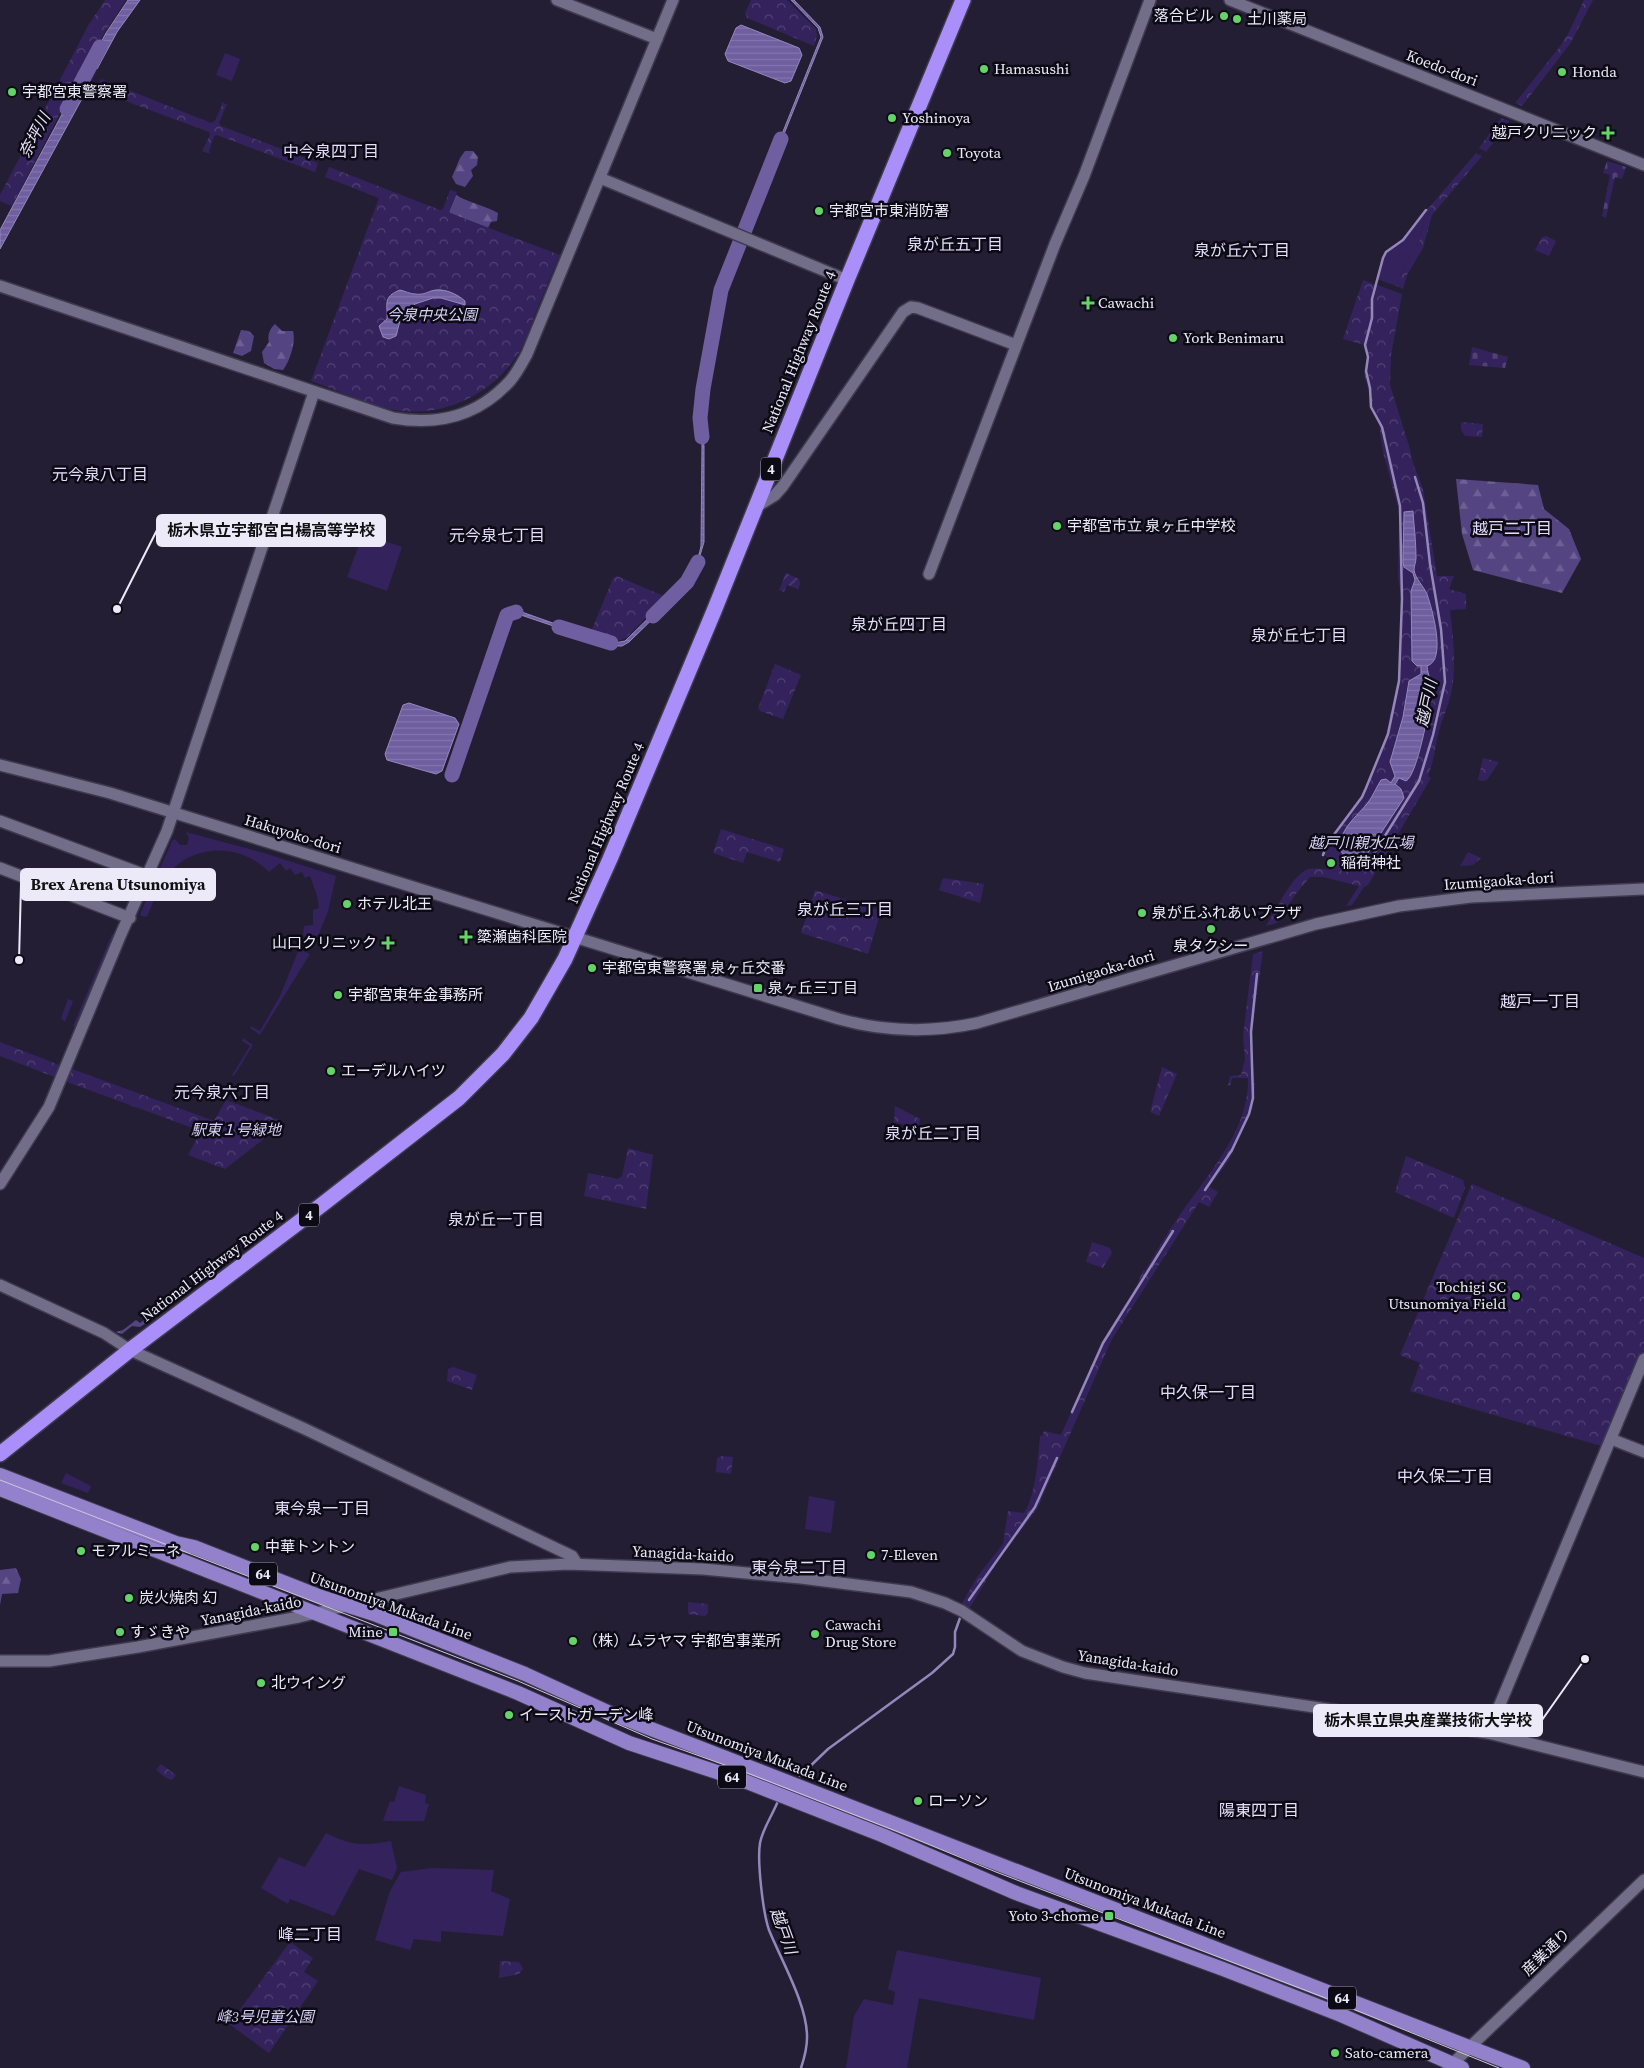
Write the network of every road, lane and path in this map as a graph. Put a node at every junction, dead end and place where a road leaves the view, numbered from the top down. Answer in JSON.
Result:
{"nodes":[{"id":1,"x":557,"y":0,"type":"edge"},
{"id":2,"x":673,"y":0,"type":"edge"},
{"id":3,"x":963,"y":0,"type":"edge"},
{"id":4,"x":1150,"y":0,"type":"edge"},
{"id":5,"x":1230,"y":0,"type":"edge"},
{"id":6,"x":658,"y":39,"type":"junction"},
{"id":7,"x":1644,"y":164,"type":"edge"},
{"id":8,"x":600,"y":178,"type":"junction"},
{"id":9,"x":847,"y":280,"type":"junction"},
{"id":10,"x":0,"y":286,"type":"edge"},
{"id":11,"x":1016,"y":345,"type":"junction"},
{"id":12,"x":314,"y":392,"type":"junction"},
{"id":13,"x":756,"y":507,"type":"junction"},
{"id":14,"x":929,"y":574,"type":"dead end"},
{"id":15,"x":0,"y":765,"type":"edge"},
{"id":16,"x":173,"y":813,"type":"junction"},
{"id":17,"x":0,"y":821,"type":"edge"},
{"id":18,"x":0,"y":868,"type":"edge"},
{"id":19,"x":148,"y":876,"type":"junction"},
{"id":20,"x":1644,"y":889,"type":"edge"},
{"id":21,"x":130,"y":918,"type":"junction"},
{"id":22,"x":576,"y":937,"type":"junction"},
{"id":23,"x":0,"y":1184,"type":"edge"},
{"id":24,"x":0,"y":1285,"type":"edge"},
{"id":25,"x":130,"y":1350,"type":"junction"},
{"id":26,"x":1644,"y":1358,"type":"edge"},
{"id":27,"x":1611,"y":1439,"type":"junction"},
{"id":28,"x":1644,"y":1452,"type":"edge"},
{"id":29,"x":0,"y":1454,"type":"edge"},
{"id":30,"x":0,"y":1466,"type":"edge"},
{"id":31,"x":0,"y":1475,"type":"edge"},
{"id":32,"x":0,"y":1489,"type":"edge"},
{"id":33,"x":0,"y":1498,"type":"edge"},
{"id":34,"x":51,"y":1502,"type":"junction"},
{"id":35,"x":176,"y":1543,"type":"junction"},
{"id":36,"x":578,"y":1564,"type":"junction"},
{"id":37,"x":190,"y":1565,"type":"junction"},
{"id":38,"x":350,"y":1606,"type":"junction"},
{"id":39,"x":315,"y":1613,"type":"junction"},
{"id":40,"x":0,"y":1661,"type":"edge"},
{"id":41,"x":1488,"y":1733,"type":"junction"},
{"id":42,"x":1644,"y":1772,"type":"edge"},
{"id":43,"x":1644,"y":1880,"type":"edge"},
{"id":44,"x":1470,"y":2047,"type":"junction"},
{"id":45,"x":1454,"y":2067,"type":"edge"},
{"id":46,"x":1523,"y":2068,"type":"edge"}],
"edges":[{"from":1,"to":6,"type":"street"},
{"from":2,"to":6,"type":"street"},
{"from":3,"to":9,"type":"highway","name":"National Highway Route 4","number":"4"},
{"from":4,"to":11,"type":"street"},
{"from":5,"to":7,"type":"street","name":"Koedo-dori"},
{"from":6,"to":8,"type":"street"},
{"from":8,"to":9,"type":"street"},
{"from":8,"to":12,"type":"street"},
{"from":9,"to":13,"type":"highway","name":"National Highway Route 4","number":"4"},
{"from":10,"to":12,"type":"street"},
{"from":11,"to":13,"type":"street"},
{"from":11,"to":14,"type":"street"},
{"from":12,"to":16,"type":"street"},
{"from":13,"to":22,"type":"highway","name":"National Highway Route 4","number":"4"},
{"from":15,"to":16,"type":"street","name":"Hakuyoko-dori"},
{"from":16,"to":19,"type":"street"},
{"from":16,"to":22,"type":"street","name":"Hakuyoko-dori"},
{"from":17,"to":19,"type":"street"},
{"from":18,"to":21,"type":"street"},
{"from":19,"to":21,"type":"street"},
{"from":20,"to":22,"type":"street","name":"Izumigaoka-dori"},
{"from":21,"to":23,"type":"street"},
{"from":22,"to":25,"type":"highway","name":"National Highway Route 4","number":"4"},
{"from":24,"to":25,"type":"street"},
{"from":25,"to":29,"type":"highway","name":"National Highway Route 4","number":"4"},
{"from":25,"to":36,"type":"street"},
{"from":26,"to":27,"type":"street"},
{"from":27,"to":28,"type":"street"},
{"from":27,"to":41,"type":"street"},
{"from":30,"to":35,"type":"main road"},
{"from":31,"to":34,"type":"main road","name":"Utsunomiya Mukada Line","number":"64"},
{"from":32,"to":34,"type":"main road","name":"Utsunomiya Mukada Line","number":"64"},
{"from":33,"to":37,"type":"main road"},
{"from":34,"to":35,"type":"main road","name":"Utsunomiya Mukada Line","number":"64"},
{"from":34,"to":37,"type":"main road","name":"Utsunomiya Mukada Line","number":"64"},
{"from":35,"to":38,"type":"main road","name":"Utsunomiya Mukada Line","number":"64"},
{"from":36,"to":38,"type":"street","name":"Yanagida-kaido"},
{"from":36,"to":41,"type":"street","name":"Yanagida-kaido"},
{"from":37,"to":39,"type":"main road","name":"Utsunomiya Mukada Line","number":"64"},
{"from":38,"to":39,"type":"street","name":"Yanagida-kaido"},
{"from":38,"to":44,"type":"main road","name":"Utsunomiya Mukada Line","number":"64"},
{"from":39,"to":40,"type":"street","name":"Yanagida-kaido"},
{"from":39,"to":45,"type":"main road","name":"Utsunomiya Mukada Line","number":"64"},
{"from":41,"to":42,"type":"street","name":"Yanagida-kaido"},
{"from":43,"to":44,"type":"street","name":"産業通り"},
{"from":44,"to":45,"type":"street","name":"産業通り"},
{"from":44,"to":46,"type":"main road","name":"Utsunomiya Mukada Line","number":"64"}]}
